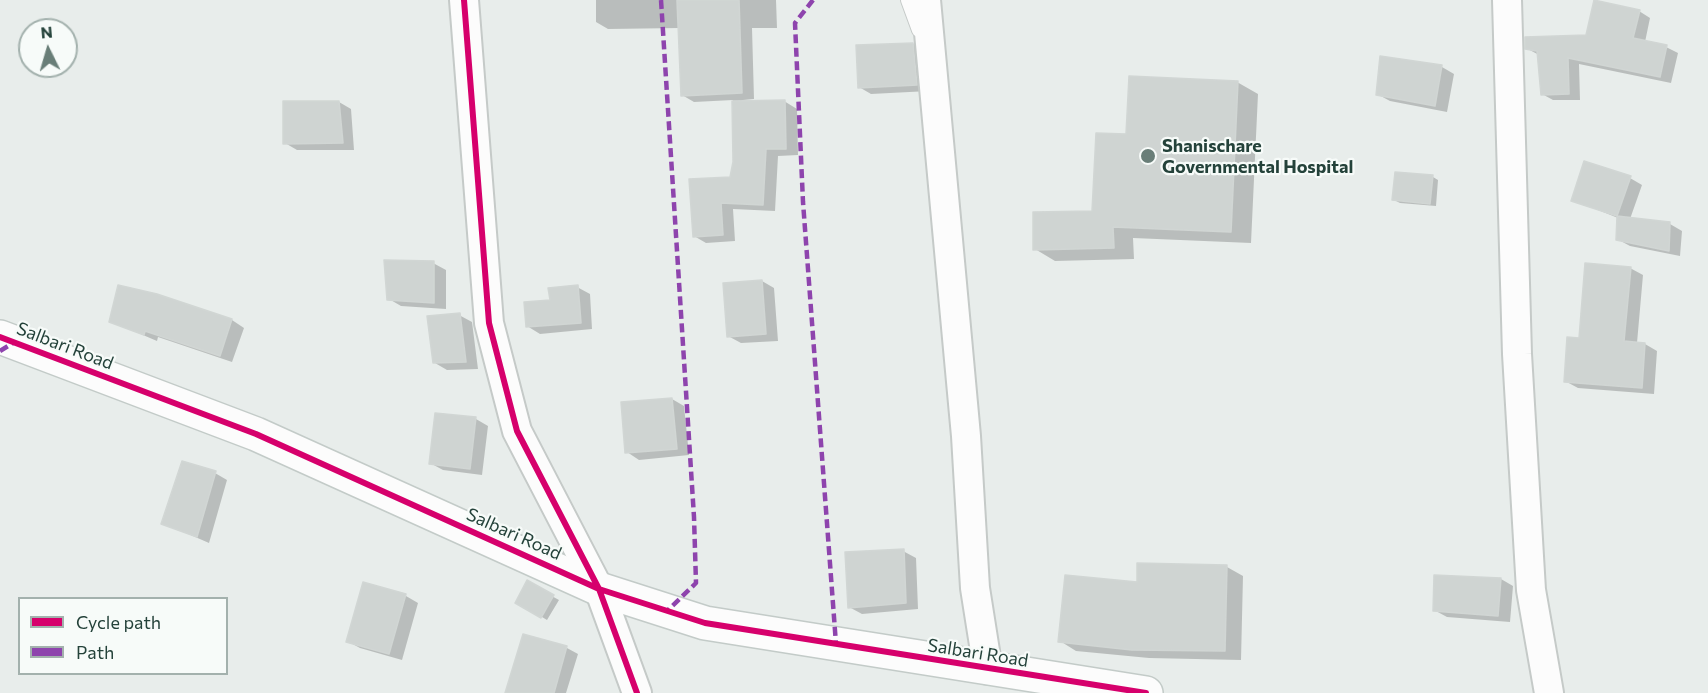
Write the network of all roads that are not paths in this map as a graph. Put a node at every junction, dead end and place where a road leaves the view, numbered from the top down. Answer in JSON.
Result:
{"nodes":[{"id":1,"x":464,"y":0,"type":"edge"},
{"id":2,"x":908,"y":0,"type":"edge"},
{"id":3,"x":926,"y":0,"type":"edge"},
{"id":4,"x":1507,"y":0,"type":"edge"},
{"id":5,"x":932,"y":66,"type":"junction"},
{"id":6,"x":0,"y":337,"type":"edge"},
{"id":7,"x":599,"y":589,"type":"junction"},
{"id":8,"x":988,"y":670,"type":"junction"},
{"id":9,"x":637,"y":693,"type":"edge"},
{"id":10,"x":1146,"y":693,"type":"edge"},
{"id":11,"x":1549,"y":693,"type":"edge"}],
"edges":[{"from":1,"to":7,"type":"street"},
{"from":2,"to":5,"type":"lane"},
{"from":3,"to":5,"type":"street"},
{"from":4,"to":11,"type":"street"},
{"from":5,"to":8,"type":"street"},
{"from":6,"to":7,"type":"street","name":"Salbari Road"},
{"from":7,"to":8,"type":"street","name":"Salbari Road"},
{"from":7,"to":9,"type":"street"},
{"from":8,"to":10,"type":"street","name":"Salbari Road"}]}
